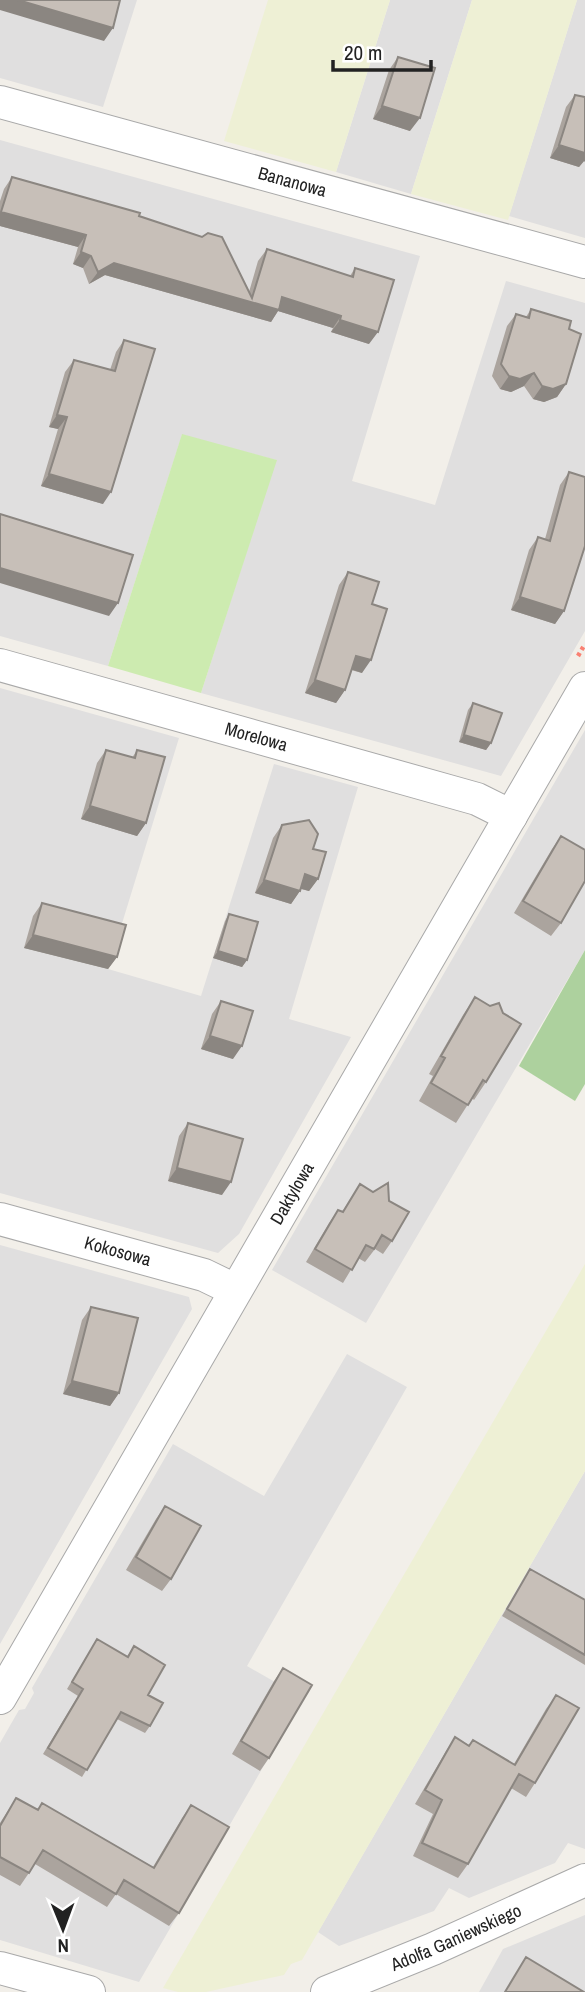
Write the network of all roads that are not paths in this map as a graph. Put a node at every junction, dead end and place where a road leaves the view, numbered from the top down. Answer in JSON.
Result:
{"nodes":[{"id":1,"x":0,"y":102,"type":"edge"},
{"id":2,"x":585,"y":262,"type":"edge"},
{"id":3,"x":0,"y":666,"type":"edge"},
{"id":4,"x":585,"y":688,"type":"edge"},
{"id":5,"x":511,"y":816,"type":"junction"},
{"id":6,"x":0,"y":1219,"type":"edge"},
{"id":7,"x":235,"y":1290,"type":"junction"},
{"id":8,"x":0,"y":1698,"type":"edge"},
{"id":9,"x":585,"y":1880,"type":"edge"},
{"id":10,"x":0,"y":1968,"type":"edge"},
{"id":11,"x":89,"y":1992,"type":"edge"},
{"id":12,"x":327,"y":1992,"type":"edge"}],
"edges":[{"from":1,"to":2,"type":"street","name":"Bananowa"},
{"from":3,"to":5,"type":"street","name":"Morelowa"},
{"from":4,"to":5,"type":"street","name":"Daktylowa"},
{"from":5,"to":7,"type":"street","name":"Daktylowa"},
{"from":6,"to":7,"type":"street","name":"Kokosowa"},
{"from":7,"to":8,"type":"street","name":"Daktylowa"},
{"from":9,"to":12,"type":"street","name":"Adolfa Ganiewskiego"},
{"from":10,"to":11,"type":"street"}]}
